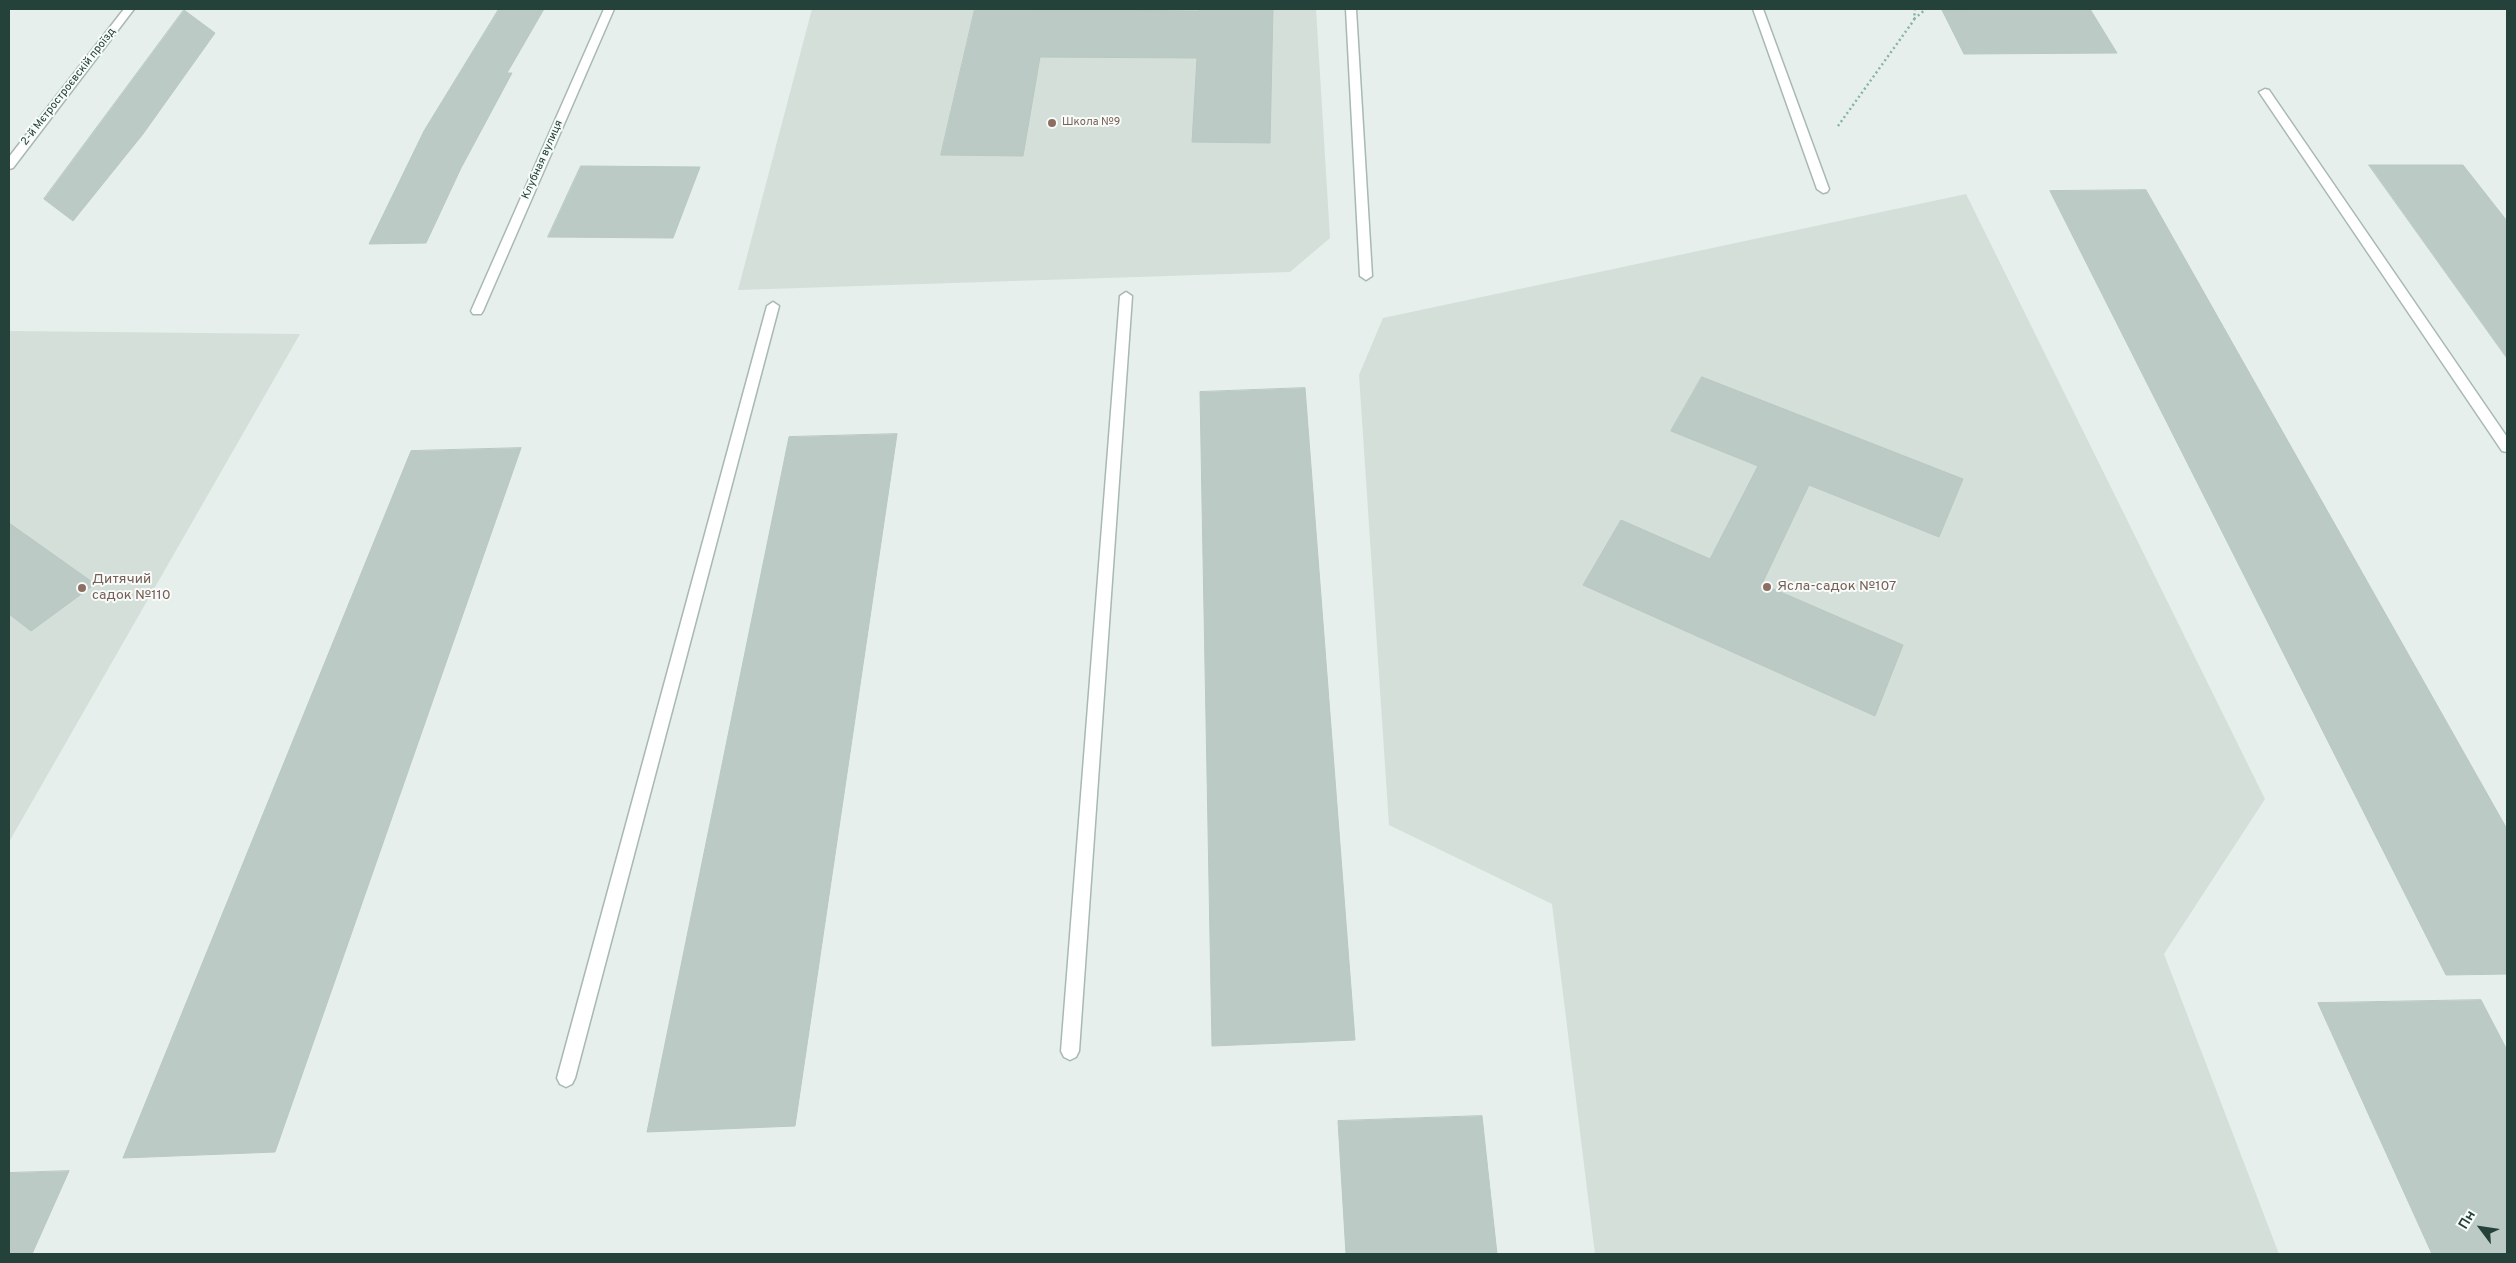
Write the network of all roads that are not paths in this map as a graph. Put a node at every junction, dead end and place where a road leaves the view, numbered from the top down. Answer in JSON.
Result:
{"nodes":[{"id":1,"x":129,"y":9,"type":"edge"},
{"id":2,"x":609,"y":9,"type":"edge"},
{"id":3,"x":1351,"y":9,"type":"edge"},
{"id":4,"x":1758,"y":9,"type":"edge"},
{"id":5,"x":2265,"y":92,"type":"dead end"},
{"id":6,"x":9,"y":165,"type":"edge"},
{"id":7,"x":1823,"y":189,"type":"dead end"},
{"id":8,"x":1366,"y":276,"type":"dead end"},
{"id":9,"x":1126,"y":296,"type":"dead end"},
{"id":10,"x":773,"y":306,"type":"dead end"},
{"id":11,"x":477,"y":311,"type":"dead end"},
{"id":12,"x":2507,"y":447,"type":"edge"},
{"id":13,"x":1070,"y":1051,"type":"dead end"},
{"id":14,"x":566,"y":1078,"type":"dead end"}],
"edges":[{"from":1,"to":6,"type":"street","name":"2-й Мєтростроєвскій проїзд"},
{"from":2,"to":11,"type":"street","name":"Клубная вулиця"},
{"from":3,"to":8,"type":"street"},
{"from":4,"to":7,"type":"street"},
{"from":5,"to":12,"type":"street"},
{"from":9,"to":13,"type":"street"},
{"from":10,"to":14,"type":"street"}]}
